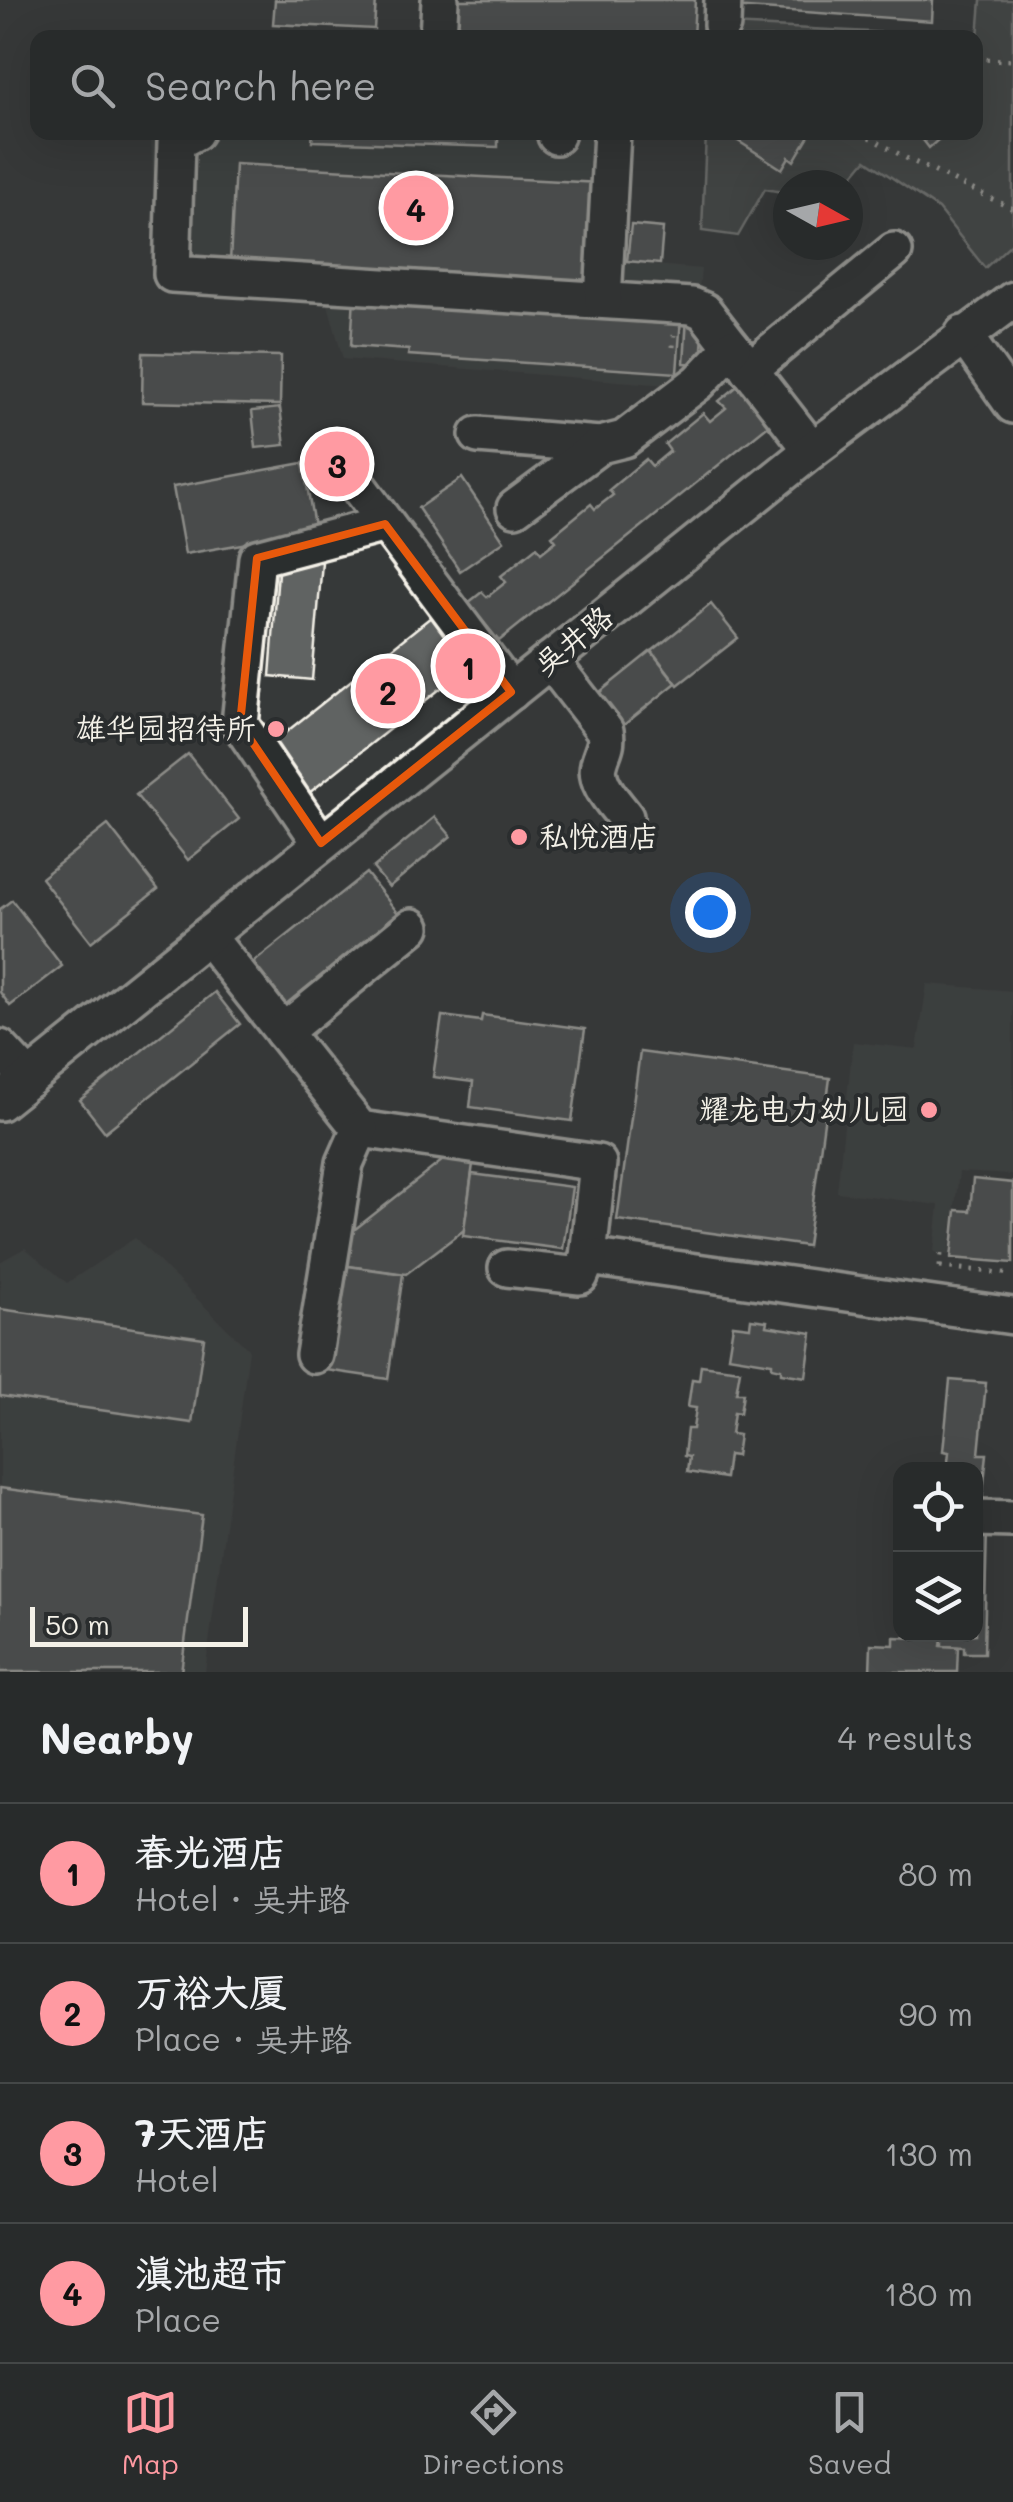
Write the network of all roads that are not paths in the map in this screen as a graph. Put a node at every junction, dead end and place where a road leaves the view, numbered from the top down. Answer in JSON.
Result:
{"nodes":[{"id":1,"x":440,"y":0,"type":"edge"},
{"id":2,"x":438,"y":30,"type":"edge"},
{"id":3,"x":180,"y":140,"type":"edge"},
{"id":4,"x":611,"y":140,"type":"edge"},
{"id":5,"x":894,"y":251,"type":"dead end"},
{"id":6,"x":603,"y":300,"type":"junction"},
{"id":7,"x":1013,"y":300,"type":"edge"},
{"id":8,"x":964,"y":334,"type":"junction"},
{"id":9,"x":741,"y":358,"type":"junction"},
{"id":10,"x":1013,"y":405,"type":"edge"},
{"id":11,"x":478,"y":435,"type":"dead end"},
{"id":12,"x":600,"y":444,"type":"junction"},
{"id":13,"x":812,"y":450,"type":"junction"},
{"id":14,"x":354,"y":481,"type":"dead end"},
{"id":15,"x":514,"y":508,"type":"dead end"},
{"id":16,"x":385,"y":524,"type":"junction"},
{"id":17,"x":550,"y":660,"type":"junction"},
{"id":18,"x":511,"y":692,"type":"junction"},
{"id":19,"x":625,"y":818,"type":"dead end"},
{"id":20,"x":321,"y":844,"type":"junction"},
{"id":21,"x":412,"y":927,"type":"dead end"},
{"id":22,"x":206,"y":936,"type":"junction"},
{"id":23,"x":283,"y":1032,"type":"junction"},
{"id":24,"x":0,"y":1048,"type":"edge"},
{"id":25,"x":29,"y":1079,"type":"junction"},
{"id":26,"x":0,"y":1102,"type":"edge"},
{"id":27,"x":360,"y":1129,"type":"junction"},
{"id":28,"x":588,"y":1257,"type":"junction"},
{"id":29,"x":507,"y":1268,"type":"dead end"},
{"id":30,"x":1013,"y":1316,"type":"edge"},
{"id":31,"x":314,"y":1355,"type":"dead end"},
{"id":32,"x":983,"y":1518,"type":"edge"},
{"id":33,"x":1013,"y":1519,"type":"edge"}],
"edges":[{"from":1,"to":2,"type":"street"},
{"from":3,"to":6,"type":"street"},
{"from":4,"to":6,"type":"street"},
{"from":5,"to":9,"type":"street"},
{"from":6,"to":9,"type":"street"},
{"from":7,"to":8,"type":"street","name":"吴井路"},
{"from":8,"to":10,"type":"street"},
{"from":8,"to":13,"type":"street","name":"吴井路"},
{"from":9,"to":12,"type":"street"},
{"from":9,"to":13,"type":"street"},
{"from":11,"to":12,"type":"street"},
{"from":12,"to":15,"type":"street"},
{"from":13,"to":17,"type":"street","name":"吴井路"},
{"from":14,"to":16,"type":"street"},
{"from":16,"to":18,"type":"street"},
{"from":16,"to":20,"type":"street"},
{"from":17,"to":18,"type":"street","name":"吴井路"},
{"from":17,"to":19,"type":"street"},
{"from":18,"to":20,"type":"street","name":"吴井路"},
{"from":20,"to":22,"type":"street","name":"吴井路"},
{"from":21,"to":23,"type":"street"},
{"from":22,"to":23,"type":"street"},
{"from":22,"to":25,"type":"street","name":"吴井路"},
{"from":23,"to":27,"type":"street"},
{"from":24,"to":25,"type":"street"},
{"from":25,"to":26,"type":"street","name":"吴井路"},
{"from":27,"to":28,"type":"street"},
{"from":27,"to":31,"type":"street"},
{"from":28,"to":29,"type":"street"},
{"from":28,"to":30,"type":"street"},
{"from":32,"to":33,"type":"street"}]}
